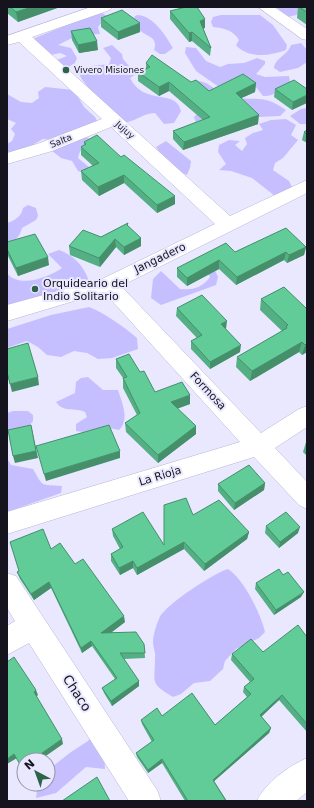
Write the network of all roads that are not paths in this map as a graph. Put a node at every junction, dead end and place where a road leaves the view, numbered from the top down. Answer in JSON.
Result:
{"nodes":[{"id":1,"x":105,"y":7,"type":"edge"},
{"id":2,"x":265,"y":7,"type":"edge"},
{"id":3,"x":307,"y":36,"type":"edge"},
{"id":4,"x":14,"y":39,"type":"edge"},
{"id":5,"x":114,"y":120,"type":"junction"},
{"id":6,"x":7,"y":159,"type":"edge"},
{"id":7,"x":307,"y":186,"type":"edge"},
{"id":8,"x":228,"y":224,"type":"junction"},
{"id":9,"x":108,"y":284,"type":"junction"},
{"id":10,"x":7,"y":313,"type":"edge"},
{"id":11,"x":307,"y":415,"type":"edge"},
{"id":12,"x":259,"y":446,"type":"junction"},
{"id":13,"x":307,"y":498,"type":"edge"},
{"id":14,"x":7,"y":523,"type":"edge"},
{"id":15,"x":7,"y":585,"type":"edge"},
{"id":16,"x":33,"y":624,"type":"junction"},
{"id":17,"x":7,"y":642,"type":"edge"},
{"id":18,"x":307,"y":773,"type":"edge"},
{"id":19,"x":146,"y":801,"type":"edge"},
{"id":20,"x":272,"y":801,"type":"edge"}],
"edges":[{"from":1,"to":4,"type":"street"},
{"from":2,"to":3,"type":"street"},
{"from":4,"to":5,"type":"street","name":"Jujuy"},
{"from":5,"to":6,"type":"street","name":"Salta"},
{"from":5,"to":8,"type":"street","name":"Jujuy"},
{"from":7,"to":8,"type":"street","name":"Jangadero"},
{"from":8,"to":9,"type":"street","name":"Jangadero"},
{"from":9,"to":10,"type":"street","name":"Jangadero"},
{"from":9,"to":12,"type":"street","name":"Formosa"},
{"from":11,"to":12,"type":"street","name":"La Rioja"},
{"from":12,"to":13,"type":"street","name":"Formosa"},
{"from":12,"to":14,"type":"street","name":"La Rioja"},
{"from":15,"to":16,"type":"street","name":"Chaco"},
{"from":16,"to":17,"type":"street"},
{"from":16,"to":19,"type":"street","name":"Chaco"},
{"from":18,"to":20,"type":"street"}]}
